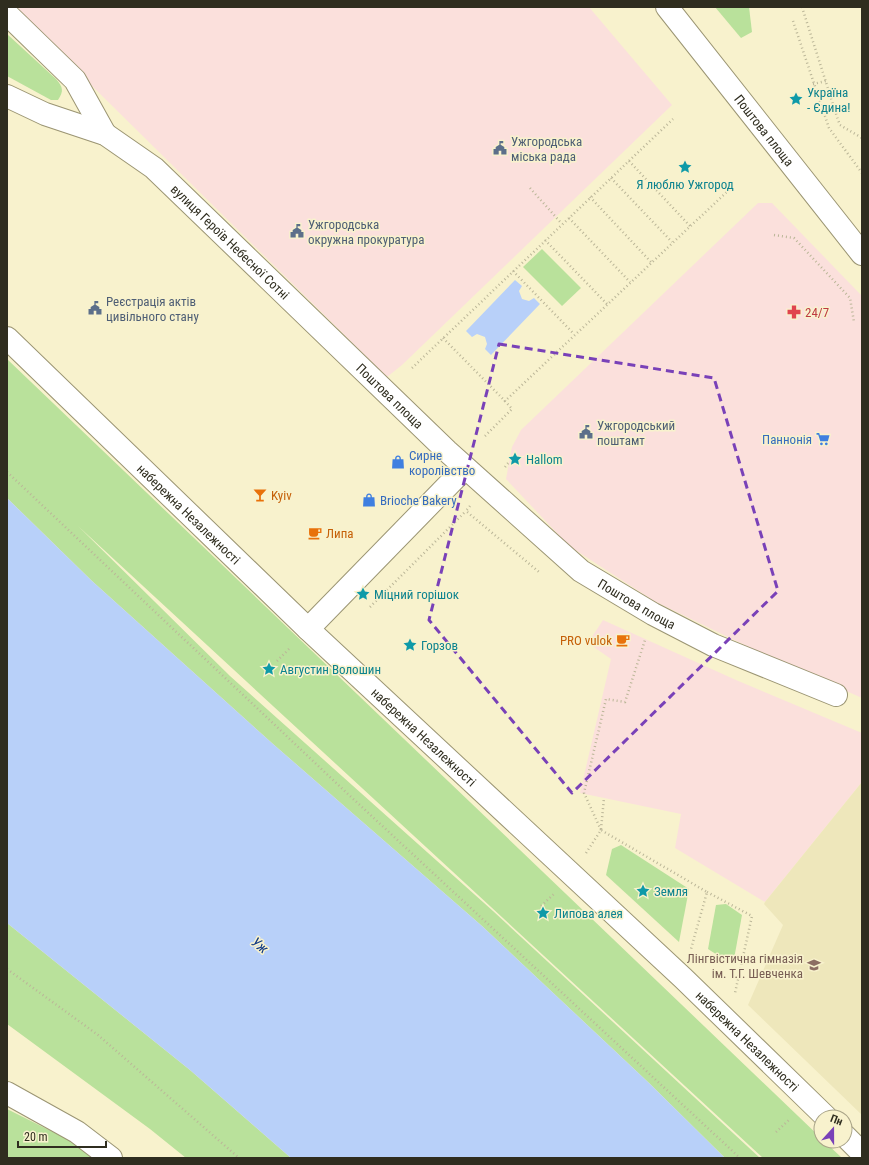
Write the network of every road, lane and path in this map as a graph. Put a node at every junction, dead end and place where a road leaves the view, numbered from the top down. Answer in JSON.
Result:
{"nodes":[{"id":1,"x":667,"y":7,"type":"edge"},
{"id":2,"x":802,"y":7,"type":"edge"},
{"id":3,"x":7,"y":14,"type":"edge"},
{"id":4,"x":793,"y":21,"type":"dead end"},
{"id":5,"x":826,"y":81,"type":"junction"},
{"id":6,"x":813,"y":84,"type":"junction"},
{"id":7,"x":7,"y":96,"type":"edge"},
{"id":8,"x":673,"y":119,"type":"dead end"},
{"id":9,"x":105,"y":134,"type":"junction"},
{"id":10,"x":862,"y":138,"type":"edge"},
{"id":11,"x":629,"y":160,"type":"junction"},
{"id":12,"x":862,"y":173,"type":"edge"},
{"id":13,"x":612,"y":178,"type":"junction"},
{"id":14,"x":732,"y":187,"type":"dead end"},
{"id":15,"x":530,"y":188,"type":"dead end"},
{"id":16,"x":590,"y":197,"type":"junction"},
{"id":17,"x":569,"y":218,"type":"junction"},
{"id":18,"x":562,"y":224,"type":"junction"},
{"id":19,"x":690,"y":226,"type":"junction"},
{"id":20,"x":774,"y":235,"type":"dead end"},
{"id":21,"x":545,"y":240,"type":"junction"},
{"id":22,"x":672,"y":242,"type":"junction"},
{"id":23,"x":862,"y":254,"type":"edge"},
{"id":24,"x":651,"y":262,"type":"junction"},
{"id":25,"x":513,"y":271,"type":"junction"},
{"id":26,"x":630,"y":282,"type":"junction"},
{"id":27,"x":606,"y":304,"type":"junction"},
{"id":28,"x":854,"y":322,"type":"dead end"},
{"id":29,"x":574,"y":334,"type":"junction"},
{"id":30,"x":7,"y":338,"type":"edge"},
{"id":31,"x":443,"y":338,"type":"junction"},
{"id":32,"x":350,"y":357,"type":"joint"},
{"id":33,"x":412,"y":368,"type":"dead end"},
{"id":34,"x":505,"y":401,"type":"junction"},
{"id":35,"x":485,"y":436,"type":"dead end"},
{"id":36,"x":466,"y":468,"type":"junction"},
{"id":37,"x":7,"y":472,"type":"edge"},
{"id":38,"x":466,"y":511,"type":"dead end"},
{"id":39,"x":365,"y":611,"type":"dead end"},
{"id":40,"x":308,"y":629,"type":"junction"},
{"id":41,"x":645,"y":639,"type":"dead end"},
{"id":42,"x":836,"y":696,"type":"dead end"},
{"id":43,"x":604,"y":798,"type":"dead end"},
{"id":44,"x":600,"y":830,"type":"junction"},
{"id":45,"x":573,"y":874,"type":"junction"},
{"id":46,"x":707,"y":892,"type":"junction"},
{"id":47,"x":7,"y":969,"type":"edge"},
{"id":48,"x":683,"y":978,"type":"junction"},
{"id":49,"x":733,"y":1000,"type":"dead end"},
{"id":50,"x":7,"y":1093,"type":"edge"},
{"id":51,"x":818,"y":1109,"type":"edge"},
{"id":52,"x":853,"y":1144,"type":"edge"},
{"id":53,"x":862,"y":1153,"type":"edge"},
{"id":54,"x":111,"y":1158,"type":"edge"},
{"id":55,"x":239,"y":1158,"type":"edge"},
{"id":56,"x":740,"y":1158,"type":"edge"}],
"edges":[{"from":1,"to":23,"type":"street","name":"Поштова площа"},
{"from":2,"to":5,"type":"path"},
{"from":3,"to":9,"type":"street","name":"вулиця Героїв Небесної Сотні"},
{"from":4,"to":6,"type":"path"},
{"from":5,"to":6,"type":"path"},
{"from":5,"to":10,"type":"path"},
{"from":6,"to":12,"type":"path"},
{"from":7,"to":9,"type":"street","name":"вулиця Героїв Небесної Сотні"},
{"from":8,"to":11,"type":"path"},
{"from":9,"to":32,"type":"street","name":"вулиця Героїв Небесної Сотні"},
{"from":11,"to":13,"type":"path"},
{"from":11,"to":19,"type":"path"},
{"from":13,"to":16,"type":"path"},
{"from":13,"to":22,"type":"path"},
{"from":14,"to":19,"type":"path"},
{"from":15,"to":18,"type":"path"},
{"from":16,"to":17,"type":"path"},
{"from":16,"to":24,"type":"path"},
{"from":17,"to":18,"type":"path"},
{"from":17,"to":26,"type":"path"},
{"from":18,"to":21,"type":"path"},
{"from":19,"to":22,"type":"path"},
{"from":20,"to":28,"type":"path"},
{"from":21,"to":25,"type":"path"},
{"from":21,"to":27,"type":"path"},
{"from":22,"to":24,"type":"path"},
{"from":24,"to":26,"type":"path"},
{"from":25,"to":29,"type":"path"},
{"from":25,"to":31,"type":"path"},
{"from":26,"to":27,"type":"path"},
{"from":27,"to":29,"type":"path"},
{"from":29,"to":34,"type":"path"},
{"from":30,"to":40,"type":"street","name":"набережна Незалежності"},
{"from":31,"to":33,"type":"path"},
{"from":31,"to":34,"type":"path"},
{"from":32,"to":36,"type":"street","name":"Поштова площа"},
{"from":34,"to":35,"type":"path"},
{"from":36,"to":40,"type":"street"},
{"from":36,"to":42,"type":"street","name":"Поштова площа"},
{"from":37,"to":56,"type":"path"},
{"from":38,"to":39,"type":"path"},
{"from":40,"to":45,"type":"street","name":"набережна Незалежності"},
{"from":41,"to":44,"type":"path"},
{"from":43,"to":44,"type":"path"},
{"from":44,"to":45,"type":"path"},
{"from":44,"to":46,"type":"path"},
{"from":45,"to":48,"type":"street","name":"набережна Незалежності"},
{"from":46,"to":48,"type":"path"},
{"from":46,"to":49,"type":"path"},
{"from":47,"to":55,"type":"path"},
{"from":48,"to":51,"type":"street","name":"набережна Незалежності"},
{"from":50,"to":54,"type":"street"},
{"from":52,"to":53,"type":"street"}]}
